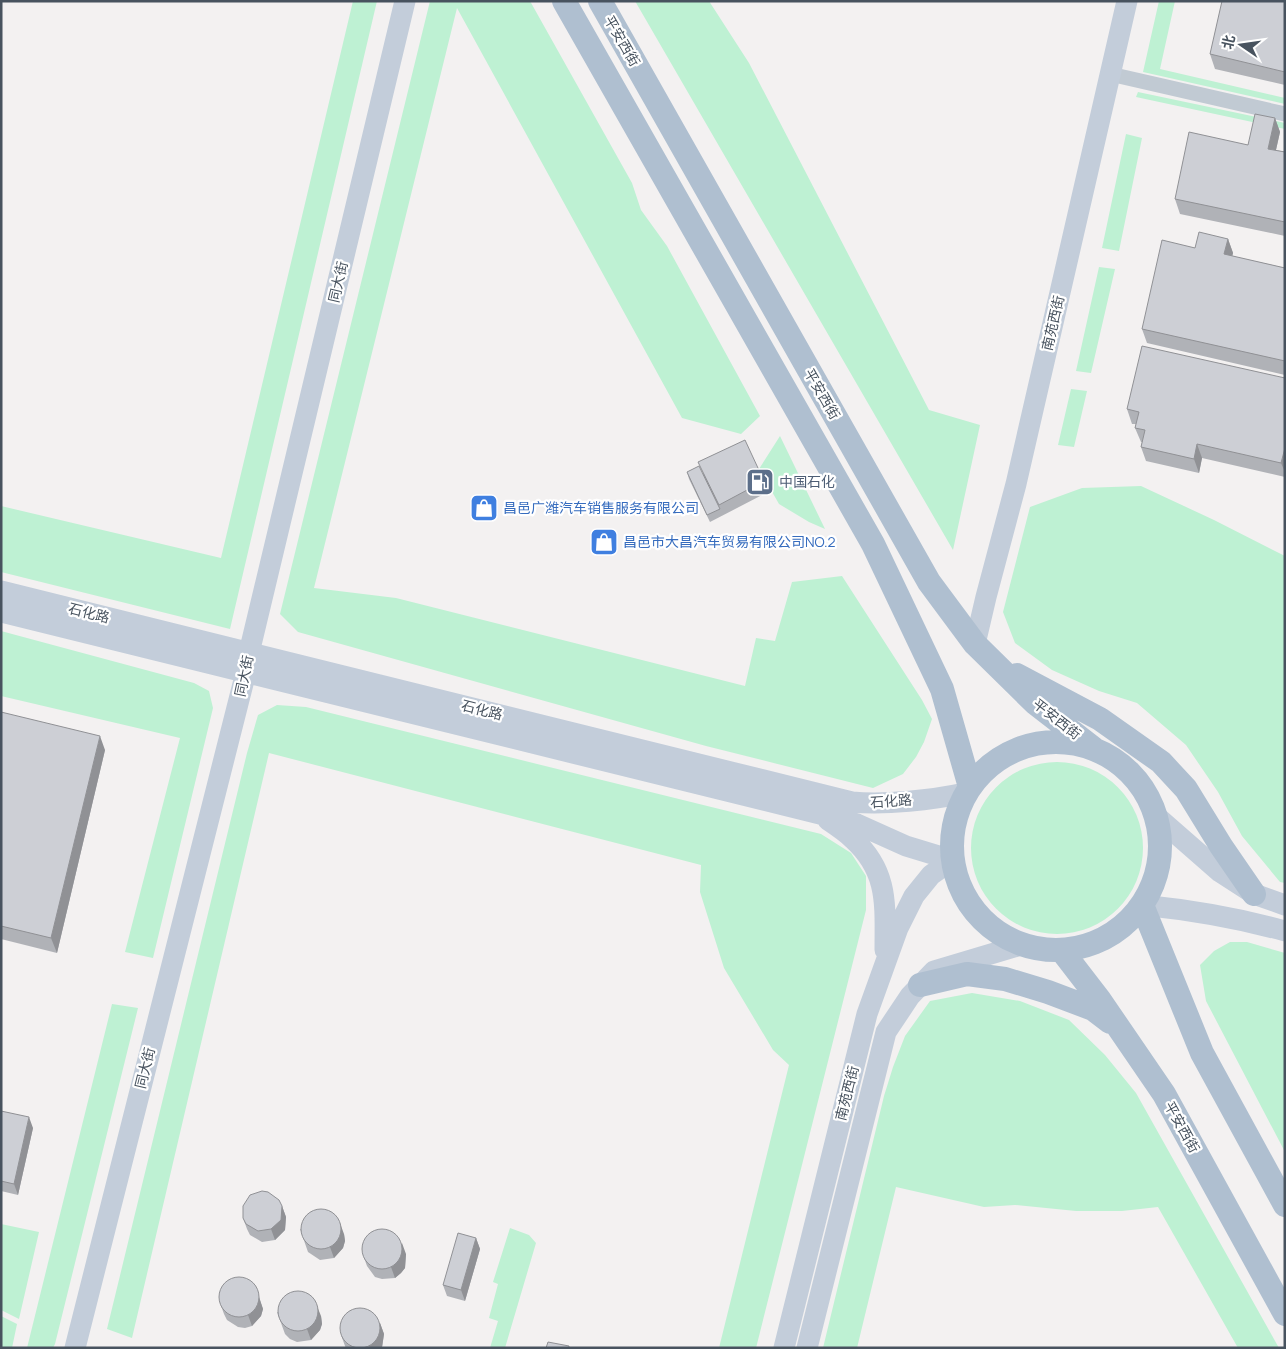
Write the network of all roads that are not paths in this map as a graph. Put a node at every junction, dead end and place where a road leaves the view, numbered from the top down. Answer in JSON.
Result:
{"nodes":[{"id":1,"x":405,"y":1,"type":"edge"},
{"id":2,"x":564,"y":1,"type":"edge"},
{"id":3,"x":600,"y":1,"type":"edge"},
{"id":4,"x":1127,"y":1,"type":"edge"},
{"id":5,"x":1110,"y":74,"type":"junction"},
{"id":6,"x":1285,"y":114,"type":"edge"},
{"id":7,"x":1,"y":591,"type":"edge"},
{"id":8,"x":1,"y":612,"type":"edge"},
{"id":9,"x":975,"y":644,"type":"junction"},
{"id":10,"x":247,"y":662,"type":"junction"},
{"id":11,"x":995,"y":664,"type":"junction"},
{"id":12,"x":1093,"y":748,"type":"junction"},
{"id":13,"x":968,"y":790,"type":"junction"},
{"id":14,"x":820,"y":814,"type":"junction"},
{"id":15,"x":1156,"y":816,"type":"junction"},
{"id":16,"x":952,"y":860,"type":"junction"},
{"id":17,"x":1254,"y":894,"type":"junction"},
{"id":18,"x":1142,"y":905,"type":"junction"},
{"id":19,"x":1285,"y":905,"type":"edge"},
{"id":20,"x":1285,"y":931,"type":"edge"},
{"id":21,"x":1021,"y":945,"type":"junction"},
{"id":22,"x":1062,"y":951,"type":"junction"},
{"id":23,"x":884,"y":965,"type":"junction"},
{"id":24,"x":920,"y":985,"type":"junction"},
{"id":25,"x":1122,"y":1032,"type":"junction"},
{"id":26,"x":1285,"y":1205,"type":"edge"},
{"id":27,"x":1285,"y":1314,"type":"edge"},
{"id":28,"x":74,"y":1348,"type":"edge"},
{"id":29,"x":784,"y":1348,"type":"edge"},
{"id":30,"x":808,"y":1348,"type":"edge"}],
"edges":[{"from":1,"to":10,"type":"main road","name":"同大街"},
{"from":2,"to":13,"type":"main road","name":"平安西街"},
{"from":3,"to":9,"type":"main road","name":"平安西街"},
{"from":4,"to":5,"type":"main road","name":"南苑西街"},
{"from":5,"to":6,"type":"street"},
{"from":5,"to":9,"type":"main road","name":"南苑西街"},
{"from":7,"to":10,"type":"main road","name":"石化路"},
{"from":8,"to":10,"type":"main road","name":"石化路"},
{"from":9,"to":11,"type":"main road","name":"平安西街"},
{"from":10,"to":13,"type":"main road","name":"石化路"},
{"from":10,"to":14,"type":"main road","name":"石化路"},
{"from":10,"to":28,"type":"main road","name":"同大街"},
{"from":11,"to":12,"type":"main road","name":"平安西街"},
{"from":11,"to":17,"type":"main road"},
{"from":12,"to":13,"type":"main road"},
{"from":12,"to":15,"type":"main road"},
{"from":13,"to":16,"type":"main road"},
{"from":14,"to":16,"type":"main road","name":"石化路"},
{"from":14,"to":23,"type":"main road"},
{"from":15,"to":17,"type":"main road"},
{"from":15,"to":18,"type":"main road"},
{"from":16,"to":21,"type":"main road"},
{"from":16,"to":23,"type":"main road","name":"南苑西街"},
{"from":17,"to":19,"type":"main road"},
{"from":18,"to":20,"type":"main road"},
{"from":18,"to":22,"type":"main road"},
{"from":18,"to":26,"type":"main road"},
{"from":21,"to":22,"type":"main road"},
{"from":21,"to":24,"type":"main road","name":"南苑西街"},
{"from":22,"to":25,"type":"main road","name":"平安西街"},
{"from":23,"to":29,"type":"main road","name":"南苑西街"},
{"from":24,"to":25,"type":"main road"},
{"from":24,"to":30,"type":"main road","name":"南苑西街"},
{"from":25,"to":27,"type":"main road","name":"平安西街"}]}
